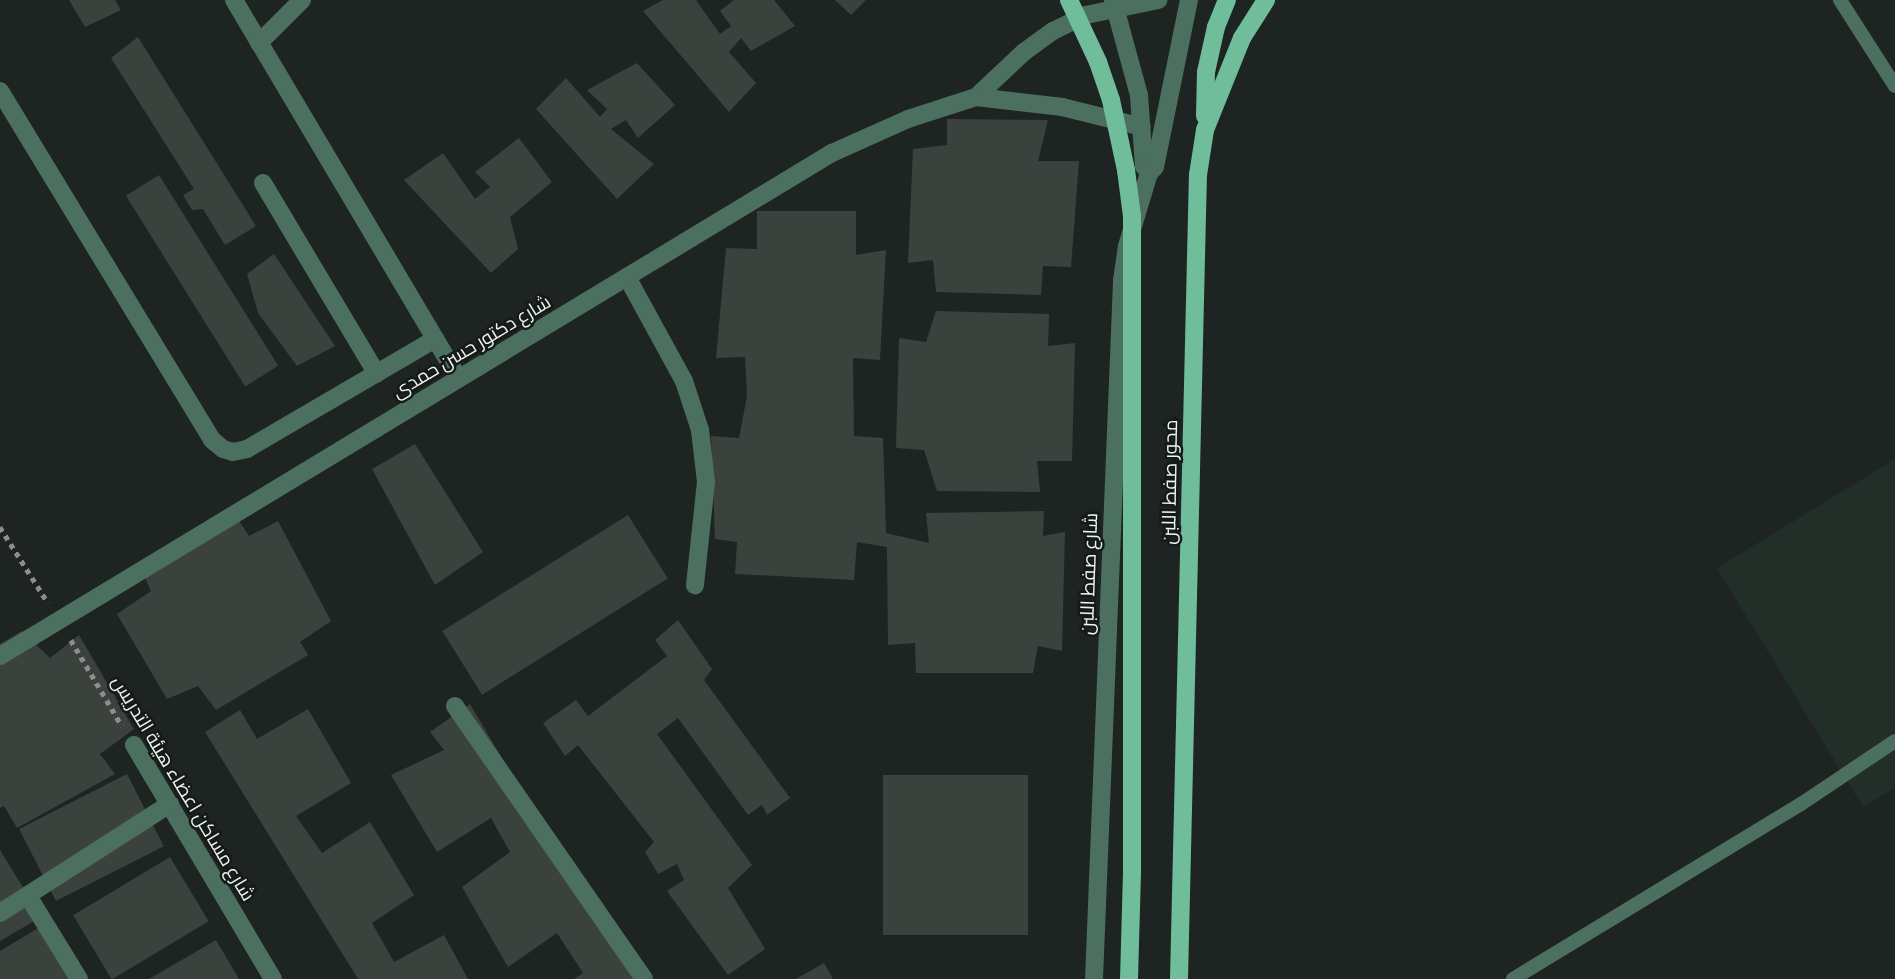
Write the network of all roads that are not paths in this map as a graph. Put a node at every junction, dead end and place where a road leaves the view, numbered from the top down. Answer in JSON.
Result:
{"nodes":[{"id":1,"x":234,"y":0,"type":"edge"},
{"id":2,"x":302,"y":0,"type":"edge"},
{"id":3,"x":1069,"y":0,"type":"edge"},
{"id":4,"x":1158,"y":0,"type":"edge"},
{"id":5,"x":1189,"y":0,"type":"edge"},
{"id":6,"x":1227,"y":0,"type":"edge"},
{"id":7,"x":1266,"y":0,"type":"edge"},
{"id":8,"x":1840,"y":0,"type":"edge"},
{"id":9,"x":1115,"y":4,"type":"edge"},
{"id":10,"x":259,"y":43,"type":"junction"},
{"id":11,"x":1895,"y":86,"type":"edge"},
{"id":12,"x":0,"y":91,"type":"edge"},
{"id":13,"x":976,"y":97,"type":"junction"},
{"id":14,"x":1142,"y":127,"type":"junction"},
{"id":15,"x":1205,"y":130,"type":"junction"},
{"id":16,"x":1149,"y":173,"type":"junction"},
{"id":17,"x":263,"y":183,"type":"dead end"},
{"id":18,"x":627,"y":276,"type":"junction"},
{"id":19,"x":435,"y":339,"type":"junction"},
{"id":20,"x":377,"y":374,"type":"junction"},
{"id":21,"x":458,"y":378,"type":"junction"},
{"id":22,"x":695,"y":585,"type":"dead end"},
{"id":23,"x":0,"y":656,"type":"edge"},
{"id":24,"x":455,"y":706,"type":"dead end"},
{"id":25,"x":1895,"y":741,"type":"edge"},
{"id":26,"x":134,"y":745,"type":"road end"},
{"id":27,"x":170,"y":804,"type":"junction"},
{"id":28,"x":28,"y":895,"type":"junction"},
{"id":29,"x":0,"y":913,"type":"edge"},
{"id":30,"x":79,"y":979,"type":"edge"},
{"id":31,"x":273,"y":979,"type":"edge"},
{"id":32,"x":644,"y":979,"type":"edge"},
{"id":33,"x":1094,"y":979,"type":"edge"},
{"id":34,"x":1129,"y":979,"type":"edge"},
{"id":35,"x":1179,"y":979,"type":"edge"},
{"id":36,"x":1513,"y":979,"type":"edge"}],
"edges":[{"from":1,"to":10,"type":"street"},
{"from":2,"to":10,"type":"street"},
{"from":3,"to":34,"type":"main road","name":"محور صفط اللبن","bridge":true},
{"from":4,"to":9,"type":"street","name":"شارع دكتور حسن حمدى"},
{"from":5,"to":16,"type":"street","name":"شارع صفط اللبن"},
{"from":6,"to":15,"type":"main road"},
{"from":7,"to":15,"type":"main road","name":"محور صفط اللبن"},
{"from":8,"to":11,"type":"lane"},
{"from":9,"to":13,"type":"street","name":"شارع دكتور حسن حمدى"},
{"from":9,"to":14,"type":"street","name":"شارع صفط اللبن"},
{"from":10,"to":19,"type":"street"},
{"from":12,"to":20,"type":"street"},
{"from":13,"to":14,"type":"street","name":"شارع دكتور حسن حمدى"},
{"from":13,"to":18,"type":"street","name":"شارع دكتور حسن حمدى"},
{"from":14,"to":16,"type":"street","name":"شارع صفط اللبن"},
{"from":15,"to":35,"type":"main road","name":"محور صفط اللبن"},
{"from":16,"to":33,"type":"street","name":"شارع صفط اللبن"},
{"from":17,"to":20,"type":"street"},
{"from":18,"to":21,"type":"street","name":"شارع دكتور حسن حمدى"},
{"from":18,"to":22,"type":"street"},
{"from":19,"to":20,"type":"street"},
{"from":19,"to":21,"type":"street"},
{"from":21,"to":23,"type":"street","name":"شارع دكتور حسن حمدى"},
{"from":24,"to":32,"type":"street"},
{"from":25,"to":36,"type":"lane"},
{"from":26,"to":27,"type":"street","name":"شارع مساكن اعضاء هيئة التدريس"},
{"from":27,"to":28,"type":"street"},
{"from":27,"to":31,"type":"street","name":"شارع مساكن اعضاء هيئة التدريس"},
{"from":28,"to":29,"type":"street"},
{"from":28,"to":30,"type":"street"}]}
